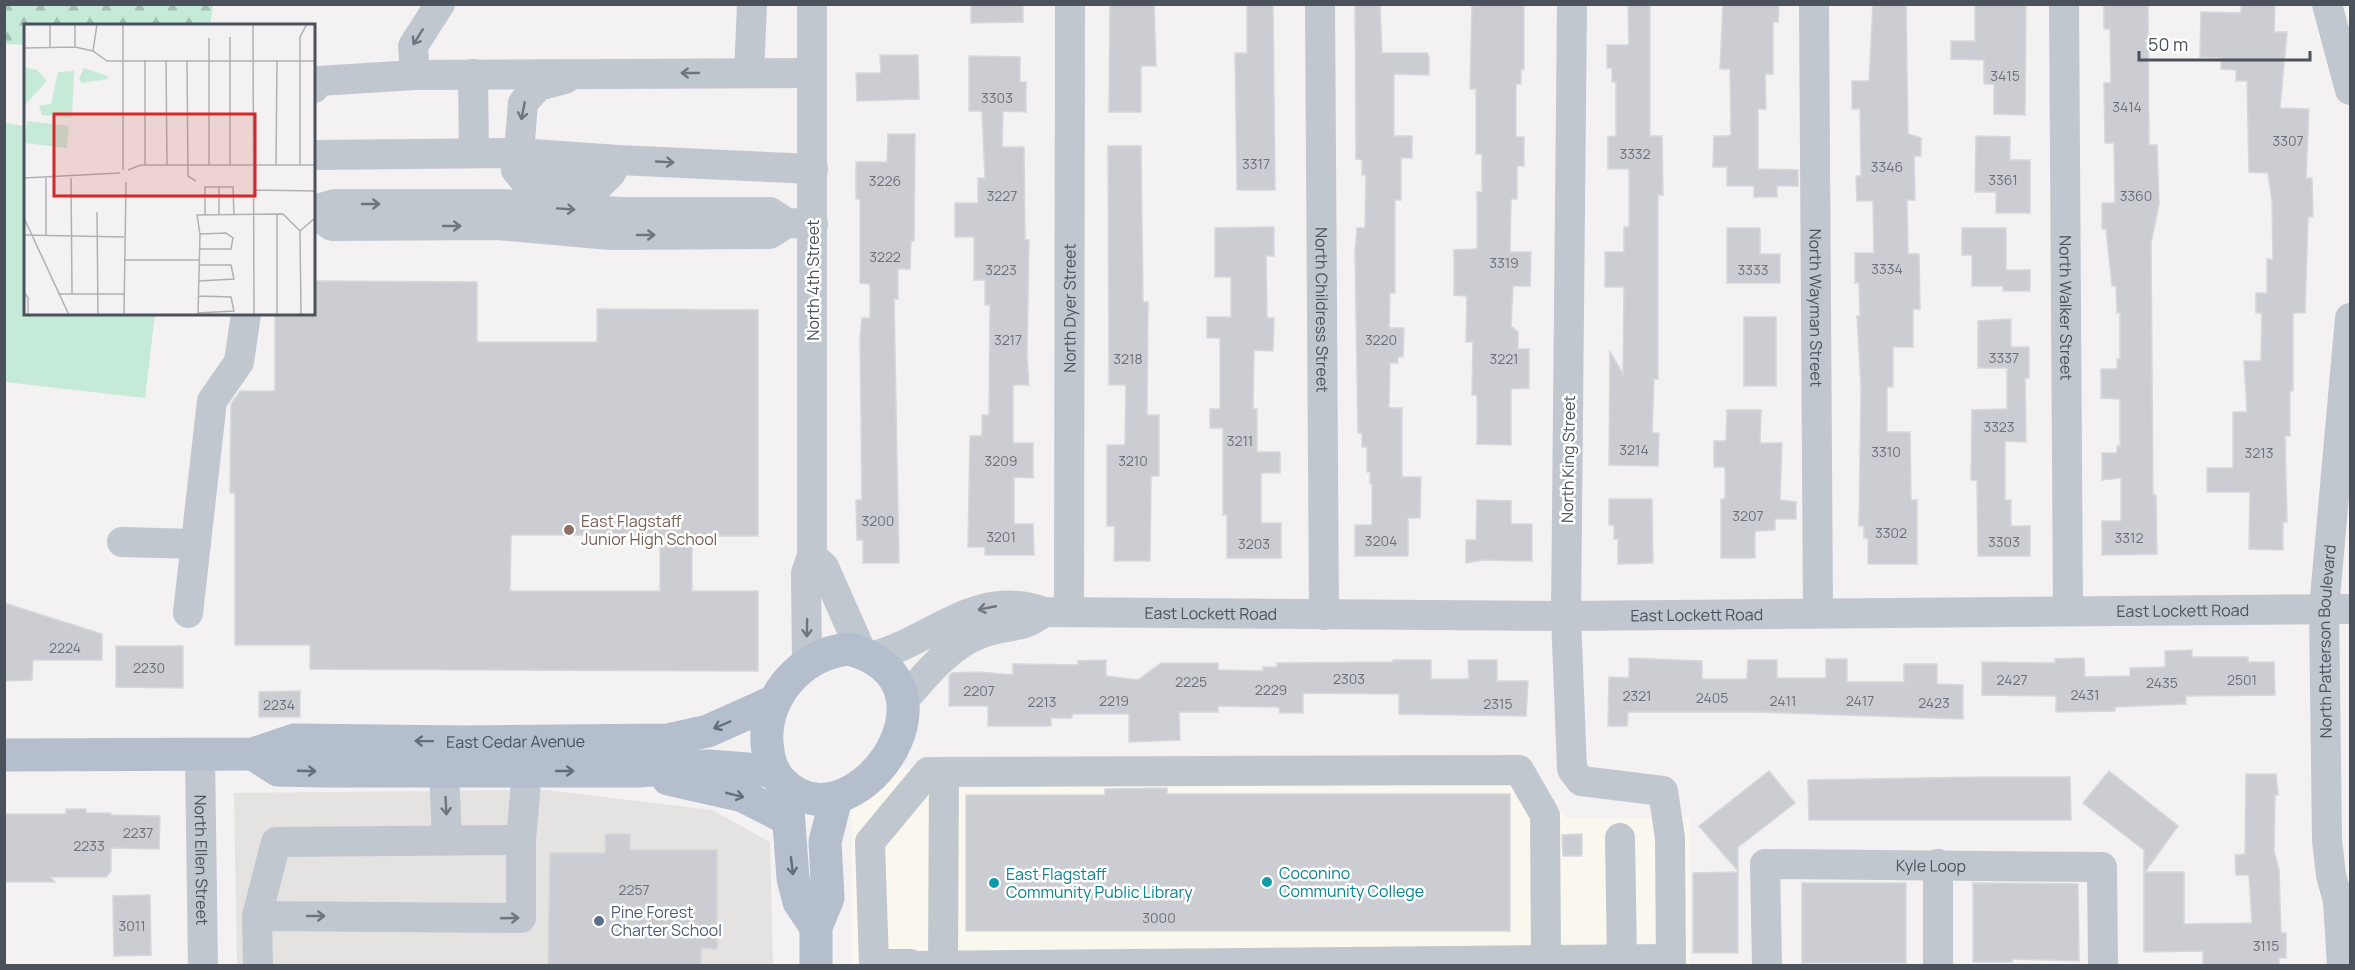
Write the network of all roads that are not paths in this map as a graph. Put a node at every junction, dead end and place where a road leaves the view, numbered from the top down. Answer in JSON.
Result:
{"nodes":[{"id":1,"x":440,"y":4,"type":"edge"},
{"id":2,"x":752,"y":4,"type":"edge"},
{"id":3,"x":812,"y":4,"type":"edge"},
{"id":4,"x":1070,"y":4,"type":"edge"},
{"id":5,"x":1320,"y":4,"type":"edge"},
{"id":6,"x":1572,"y":4,"type":"edge"},
{"id":7,"x":1814,"y":4,"type":"edge"},
{"id":8,"x":2064,"y":4,"type":"edge"},
{"id":9,"x":2327,"y":4,"type":"edge"},
{"id":10,"x":749,"y":73,"type":"junction"},
{"id":11,"x":812,"y":73,"type":"junction"},
{"id":12,"x":473,"y":74,"type":"junction"},
{"id":13,"x":586,"y":74,"type":"junction"},
{"id":14,"x":415,"y":75,"type":"junction"},
{"id":15,"x":315,"y":86,"type":"edge"},
{"id":16,"x":2350,"y":90,"type":"edge"},
{"id":17,"x":474,"y":153,"type":"junction"},
{"id":18,"x":519,"y":153,"type":"junction"},
{"id":19,"x":315,"y":155,"type":"edge"},
{"id":20,"x":813,"y":169,"type":"junction"},
{"id":21,"x":315,"y":212,"type":"edge"},
{"id":22,"x":800,"y":224,"type":"junction"},
{"id":23,"x":246,"y":315,"type":"edge"},
{"id":24,"x":2350,"y":318,"type":"edge"},
{"id":25,"x":122,"y":542,"type":"dead end"},
{"id":26,"x":196,"y":543,"type":"junction"},
{"id":27,"x":812,"y":556,"type":"junction"},
{"id":28,"x":2337,"y":609,"type":"edge"},
{"id":29,"x":2068,"y":611,"type":"junction"},
{"id":30,"x":1057,"y":612,"type":"junction"},
{"id":31,"x":188,"y":613,"type":"dead end"},
{"id":32,"x":1818,"y":613,"type":"junction"},
{"id":33,"x":1324,"y":615,"type":"junction"},
{"id":34,"x":1566,"y":616,"type":"junction"},
{"id":35,"x":867,"y":655,"type":"junction"},
{"id":36,"x":807,"y":664,"type":"junction"},
{"id":37,"x":903,"y":700,"type":"junction"},
{"id":38,"x":775,"y":701,"type":"junction"},
{"id":39,"x":253,"y":754,"type":"junction"},
{"id":40,"x":4,"y":755,"type":"edge"},
{"id":41,"x":200,"y":755,"type":"junction"},
{"id":42,"x":444,"y":771,"type":"junction"},
{"id":43,"x":527,"y":771,"type":"junction"},
{"id":44,"x":637,"y":771,"type":"junction"},
{"id":45,"x":944,"y":772,"type":"junction"},
{"id":46,"x":780,"y":779,"type":"junction"},
{"id":47,"x":836,"y":798,"type":"junction"},
{"id":48,"x":788,"y":819,"type":"junction"},
{"id":49,"x":1620,"y":838,"type":"dead end"},
{"id":50,"x":447,"y":840,"type":"junction"},
{"id":51,"x":521,"y":840,"type":"junction"},
{"id":52,"x":1938,"y":864,"type":"junction"},
{"id":53,"x":2344,"y":901,"type":"edge"},
{"id":54,"x":257,"y":916,"type":"junction"},
{"id":55,"x":816,"y":927,"type":"junction"},
{"id":56,"x":1546,"y":960,"type":"junction"},
{"id":57,"x":1622,"y":960,"type":"junction"},
{"id":58,"x":1671,"y":962,"type":"edge"},
{"id":59,"x":943,"y":964,"type":"junction"},
{"id":60,"x":910,"y":965,"type":"edge"},
{"id":61,"x":203,"y":966,"type":"edge"},
{"id":62,"x":258,"y":966,"type":"edge"},
{"id":63,"x":816,"y":966,"type":"edge"},
{"id":64,"x":1767,"y":966,"type":"edge"},
{"id":65,"x":1938,"y":966,"type":"edge"},
{"id":66,"x":2103,"y":966,"type":"edge"},
{"id":67,"x":2342,"y":966,"type":"edge"}],
"edges":[{"from":1,"to":14,"type":"street","one_way":true},
{"from":2,"to":10,"type":"street"},
{"from":3,"to":11,"type":"street","name":"North 4th Street"},
{"from":4,"to":30,"type":"street","name":"North Dyer Street"},
{"from":5,"to":33,"type":"street","name":"North Childress Street"},
{"from":6,"to":34,"type":"street","name":"North King Street"},
{"from":7,"to":32,"type":"street","name":"North Wayman Street"},
{"from":8,"to":29,"type":"street","name":"North Walker Street"},
{"from":9,"to":16,"type":"street"},
{"from":10,"to":11,"type":"street"},
{"from":10,"to":13,"type":"street","one_way":true},
{"from":11,"to":20,"type":"street","name":"North 4th Street"},
{"from":12,"to":13,"type":"street"},
{"from":12,"to":14,"type":"street"},
{"from":12,"to":17,"type":"street"},
{"from":13,"to":18,"type":"street","one_way":true},
{"from":14,"to":15,"type":"street"},
{"from":17,"to":18,"type":"street"},
{"from":17,"to":19,"type":"street"},
{"from":18,"to":20,"type":"street","one_way":true},
{"from":20,"to":22,"type":"street","name":"North 4th Street"},
{"from":21,"to":22,"type":"street","one_way":true},
{"from":22,"to":27,"type":"street","name":"North 4th Street"},
{"from":23,"to":26,"type":"street"},
{"from":24,"to":28,"type":"street","name":"North Patterson Boulevard"},
{"from":25,"to":26,"type":"street"},
{"from":26,"to":31,"type":"street"},
{"from":27,"to":35,"type":"street"},
{"from":27,"to":36,"type":"street","name":"North 4th Street","one_way":true},
{"from":28,"to":29,"type":"street","name":"East Lockett Road"},
{"from":28,"to":53,"type":"street","name":"North Patterson Boulevard"},
{"from":29,"to":32,"type":"street","name":"East Lockett Road"},
{"from":30,"to":33,"type":"street","name":"East Lockett Road"},
{"from":30,"to":35,"type":"street","name":"East Lockett Road","one_way":true},
{"from":30,"to":37,"type":"street"},
{"from":32,"to":34,"type":"street","name":"East Lockett Road"},
{"from":33,"to":34,"type":"street","name":"East Lockett Road"},
{"from":34,"to":58,"type":"street","name":"North King Street"},
{"from":35,"to":36,"type":"main road"},
{"from":35,"to":37,"type":"main road"},
{"from":36,"to":38,"type":"main road"},
{"from":37,"to":47,"type":"main road"},
{"from":38,"to":39,"type":"main road","name":"East Cedar Avenue","one_way":true},
{"from":38,"to":46,"type":"main road"},
{"from":39,"to":41,"type":"main road","name":"East Cedar Avenue"},
{"from":39,"to":42,"type":"main road","name":"East Cedar Avenue","one_way":true},
{"from":40,"to":41,"type":"main road","name":"East Cedar Avenue"},
{"from":41,"to":61,"type":"street","name":"North Ellen Street"},
{"from":42,"to":43,"type":"main road","name":"East Cedar Avenue"},
{"from":42,"to":50,"type":"street","one_way":true},
{"from":43,"to":44,"type":"main road","name":"East Cedar Avenue","one_way":true},
{"from":43,"to":51,"type":"street"},
{"from":44,"to":46,"type":"main road","name":"East Cedar Avenue"},
{"from":44,"to":48,"type":"main road","one_way":true},
{"from":45,"to":56,"type":"street"},
{"from":45,"to":59,"type":"street"},
{"from":45,"to":60,"type":"street"},
{"from":46,"to":47,"type":"main road"},
{"from":46,"to":48,"type":"main road"},
{"from":47,"to":55,"type":"main road"},
{"from":48,"to":55,"type":"main road","one_way":true},
{"from":49,"to":57,"type":"street"},
{"from":50,"to":51,"type":"street"},
{"from":50,"to":54,"type":"street"},
{"from":54,"to":51,"type":"street","one_way":true},
{"from":52,"to":64,"type":"street","name":"Kyle Loop"},
{"from":52,"to":65,"type":"street"},
{"from":52,"to":66,"type":"street","name":"Kyle Loop"},
{"from":53,"to":67,"type":"street","name":"North Patterson Boulevard"},
{"from":54,"to":62,"type":"street"},
{"from":55,"to":63,"type":"main road"},
{"from":56,"to":57,"type":"street"},
{"from":56,"to":59,"type":"street"},
{"from":57,"to":58,"type":"street"},
{"from":59,"to":60,"type":"street"}]}
